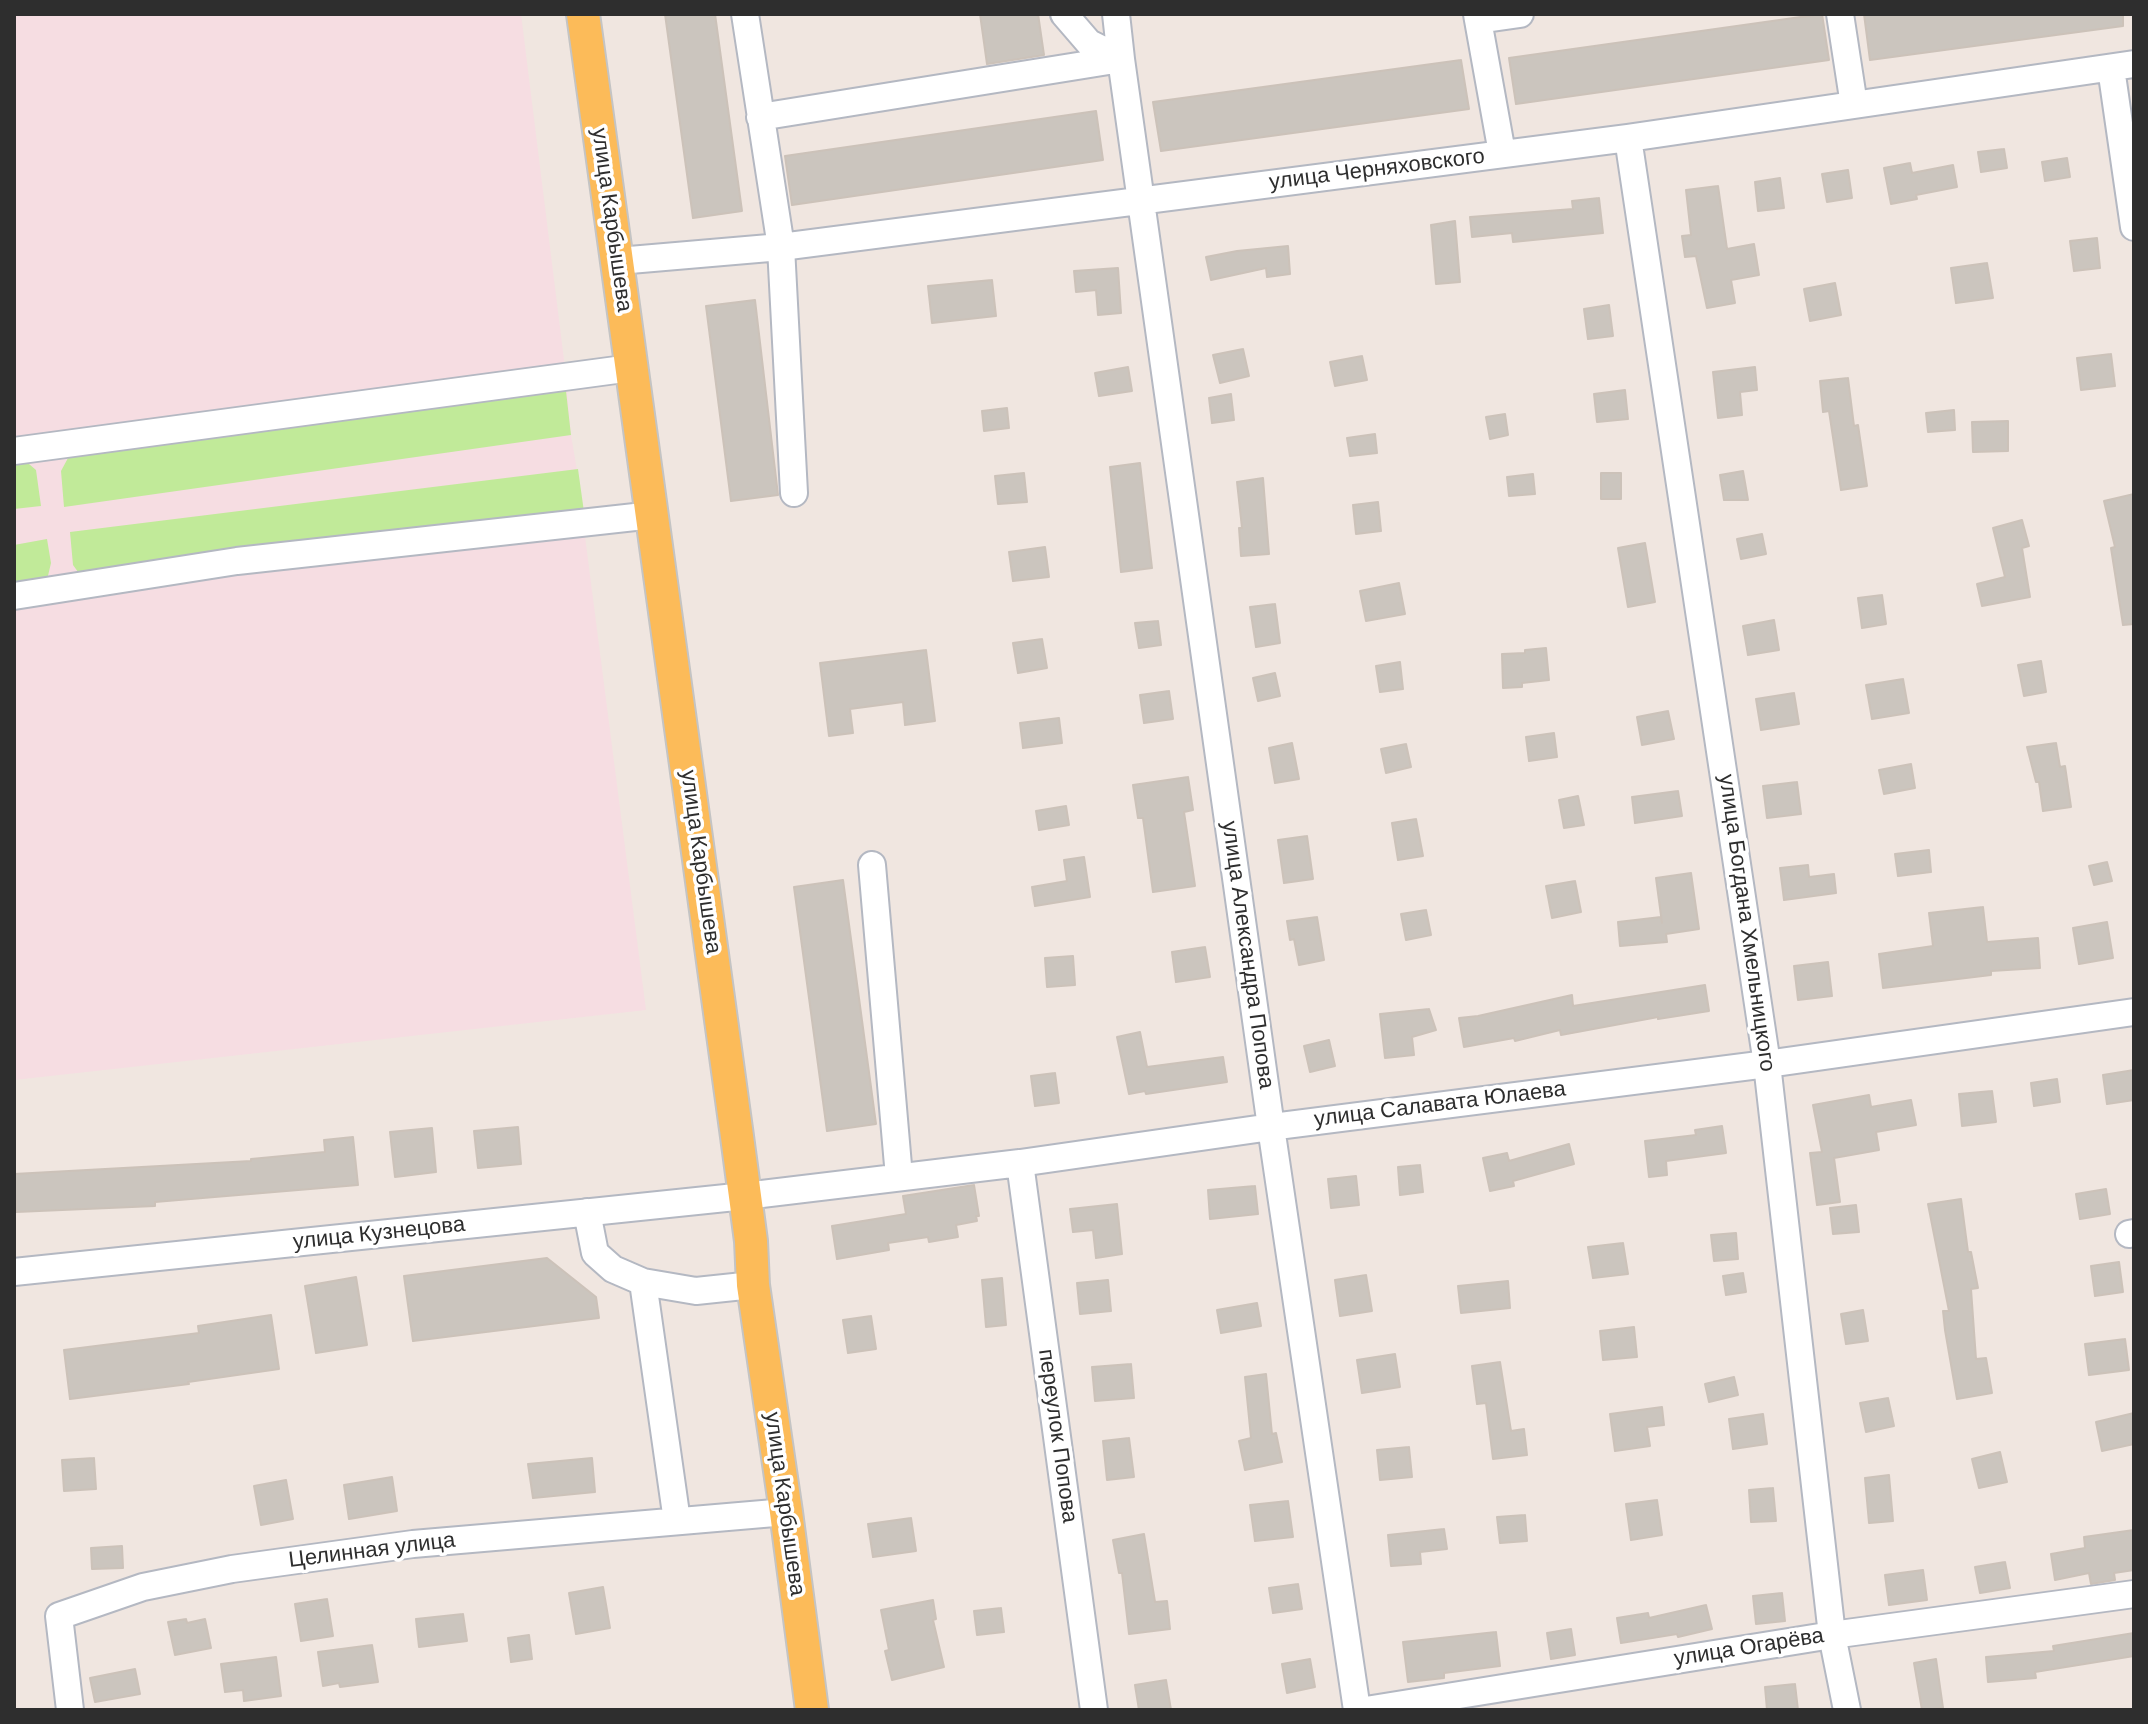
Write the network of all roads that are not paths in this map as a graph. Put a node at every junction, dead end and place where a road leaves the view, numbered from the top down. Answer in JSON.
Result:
{"nodes":[{"id":1,"x":583,"y":14,"type":"edge"},
{"id":2,"x":745,"y":14,"type":"edge"},
{"id":3,"x":1064,"y":14,"type":"edge"},
{"id":4,"x":1116,"y":14,"type":"edge"},
{"id":5,"x":1520,"y":14,"type":"edge"},
{"id":6,"x":1840,"y":14,"type":"edge"},
{"id":7,"x":1479,"y":16,"type":"edge"},
{"id":8,"x":1121,"y":59,"type":"junction"},
{"id":9,"x":2122,"y":66,"type":"edge"},
{"id":10,"x":1854,"y":105,"type":"junction"},
{"id":11,"x":760,"y":117,"type":"junction"},
{"id":12,"x":1628,"y":138,"type":"junction"},
{"id":13,"x":1502,"y":153,"type":"junction"},
{"id":14,"x":1142,"y":200,"type":"junction"},
{"id":15,"x":2134,"y":227,"type":"edge"},
{"id":16,"x":781,"y":247,"type":"junction"},
{"id":17,"x":618,"y":261,"type":"junction"},
{"id":18,"x":631,"y":368,"type":"junction"},
{"id":19,"x":14,"y":451,"type":"edge"},
{"id":20,"x":794,"y":493,"type":"dead end"},
{"id":21,"x":653,"y":515,"type":"junction"},
{"id":22,"x":14,"y":596,"type":"edge"},
{"id":23,"x":872,"y":865,"type":"dead end"},
{"id":24,"x":2134,"y":1012,"type":"edge"},
{"id":25,"x":1767,"y":1064,"type":"junction"},
{"id":26,"x":1271,"y":1127,"type":"junction"},
{"id":27,"x":1020,"y":1163,"type":"junction"},
{"id":28,"x":899,"y":1177,"type":"junction"},
{"id":29,"x":745,"y":1196,"type":"junction"},
{"id":30,"x":587,"y":1212,"type":"junction"},
{"id":31,"x":14,"y":1272,"type":"edge"},
{"id":32,"x":643,"y":1282,"type":"junction"},
{"id":33,"x":753,"y":1285,"type":"junction"},
{"id":34,"x":786,"y":1512,"type":"junction"},
{"id":35,"x":677,"y":1521,"type":"junction"},
{"id":36,"x":2134,"y":1594,"type":"edge"},
{"id":37,"x":1832,"y":1635,"type":"junction"},
{"id":38,"x":70,"y":1710,"type":"edge"},
{"id":39,"x":812,"y":1710,"type":"edge"},
{"id":40,"x":1094,"y":1710,"type":"edge"},
{"id":41,"x":1357,"y":1710,"type":"edge"},
{"id":42,"x":1366,"y":1710,"type":"edge"},
{"id":43,"x":1847,"y":1710,"type":"edge"}],
"edges":[{"from":1,"to":17,"type":"main road","name":"улица Карбышева"},
{"from":2,"to":11,"type":"street"},
{"from":3,"to":8,"type":"street"},
{"from":4,"to":8,"type":"street","name":"улица Александра Попова"},
{"from":5,"to":7,"type":"street"},
{"from":6,"to":10,"type":"street"},
{"from":7,"to":13,"type":"street"},
{"from":8,"to":11,"type":"street"},
{"from":8,"to":14,"type":"street","name":"улица Александра Попова"},
{"from":9,"to":10,"type":"street","name":"улица Черняховского"},
{"from":9,"to":15,"type":"street"},
{"from":10,"to":12,"type":"street","name":"улица Черняховского"},
{"from":11,"to":16,"type":"street"},
{"from":12,"to":13,"type":"street","name":"улица Черняховского"},
{"from":12,"to":25,"type":"street","name":"улица Богдана Хмельницкого"},
{"from":13,"to":14,"type":"street","name":"улица Черняховского"},
{"from":14,"to":16,"type":"street","name":"улица Черняховского"},
{"from":14,"to":26,"type":"street","name":"улица Александра Попова"},
{"from":16,"to":17,"type":"street","name":"улица Черняховского"},
{"from":16,"to":20,"type":"street"},
{"from":17,"to":18,"type":"main road","name":"улица Карбышева"},
{"from":18,"to":19,"type":"street"},
{"from":18,"to":21,"type":"main road","name":"улица Карбышева"},
{"from":21,"to":22,"type":"street"},
{"from":21,"to":29,"type":"main road","name":"улица Карбышева"},
{"from":23,"to":28,"type":"street"},
{"from":24,"to":25,"type":"street","name":"улица Салавата Юлаева"},
{"from":25,"to":26,"type":"street","name":"улица Салавата Юлаева"},
{"from":25,"to":37,"type":"street","name":"улица Богдана Хмельницкого"},
{"from":26,"to":27,"type":"street","name":"улица Салавата Юлаева"},
{"from":26,"to":41,"type":"street","name":"улица Александра Попова"},
{"from":27,"to":28,"type":"street","name":"улица Салавата Юлаева"},
{"from":27,"to":40,"type":"street","name":"переулок Попова"},
{"from":28,"to":29,"type":"street","name":"улица Салавата Юлаева"},
{"from":29,"to":30,"type":"street","name":"улица Кузнецова"},
{"from":29,"to":33,"type":"main road","name":"улица Карбышева"},
{"from":30,"to":31,"type":"street","name":"улица Кузнецова"},
{"from":30,"to":32,"type":"street"},
{"from":32,"to":33,"type":"street"},
{"from":32,"to":35,"type":"street"},
{"from":33,"to":34,"type":"main road","name":"улица Карбышева"},
{"from":34,"to":35,"type":"street","name":"Целинная улица"},
{"from":34,"to":39,"type":"main road","name":"улица Карбышева"},
{"from":35,"to":38,"type":"street","name":"Целинная улица"},
{"from":36,"to":37,"type":"street","name":"улица Огарёва"},
{"from":37,"to":42,"type":"street","name":"улица Огарёва"},
{"from":37,"to":43,"type":"street","name":"улица Богдана Хмельницкого"}]}
